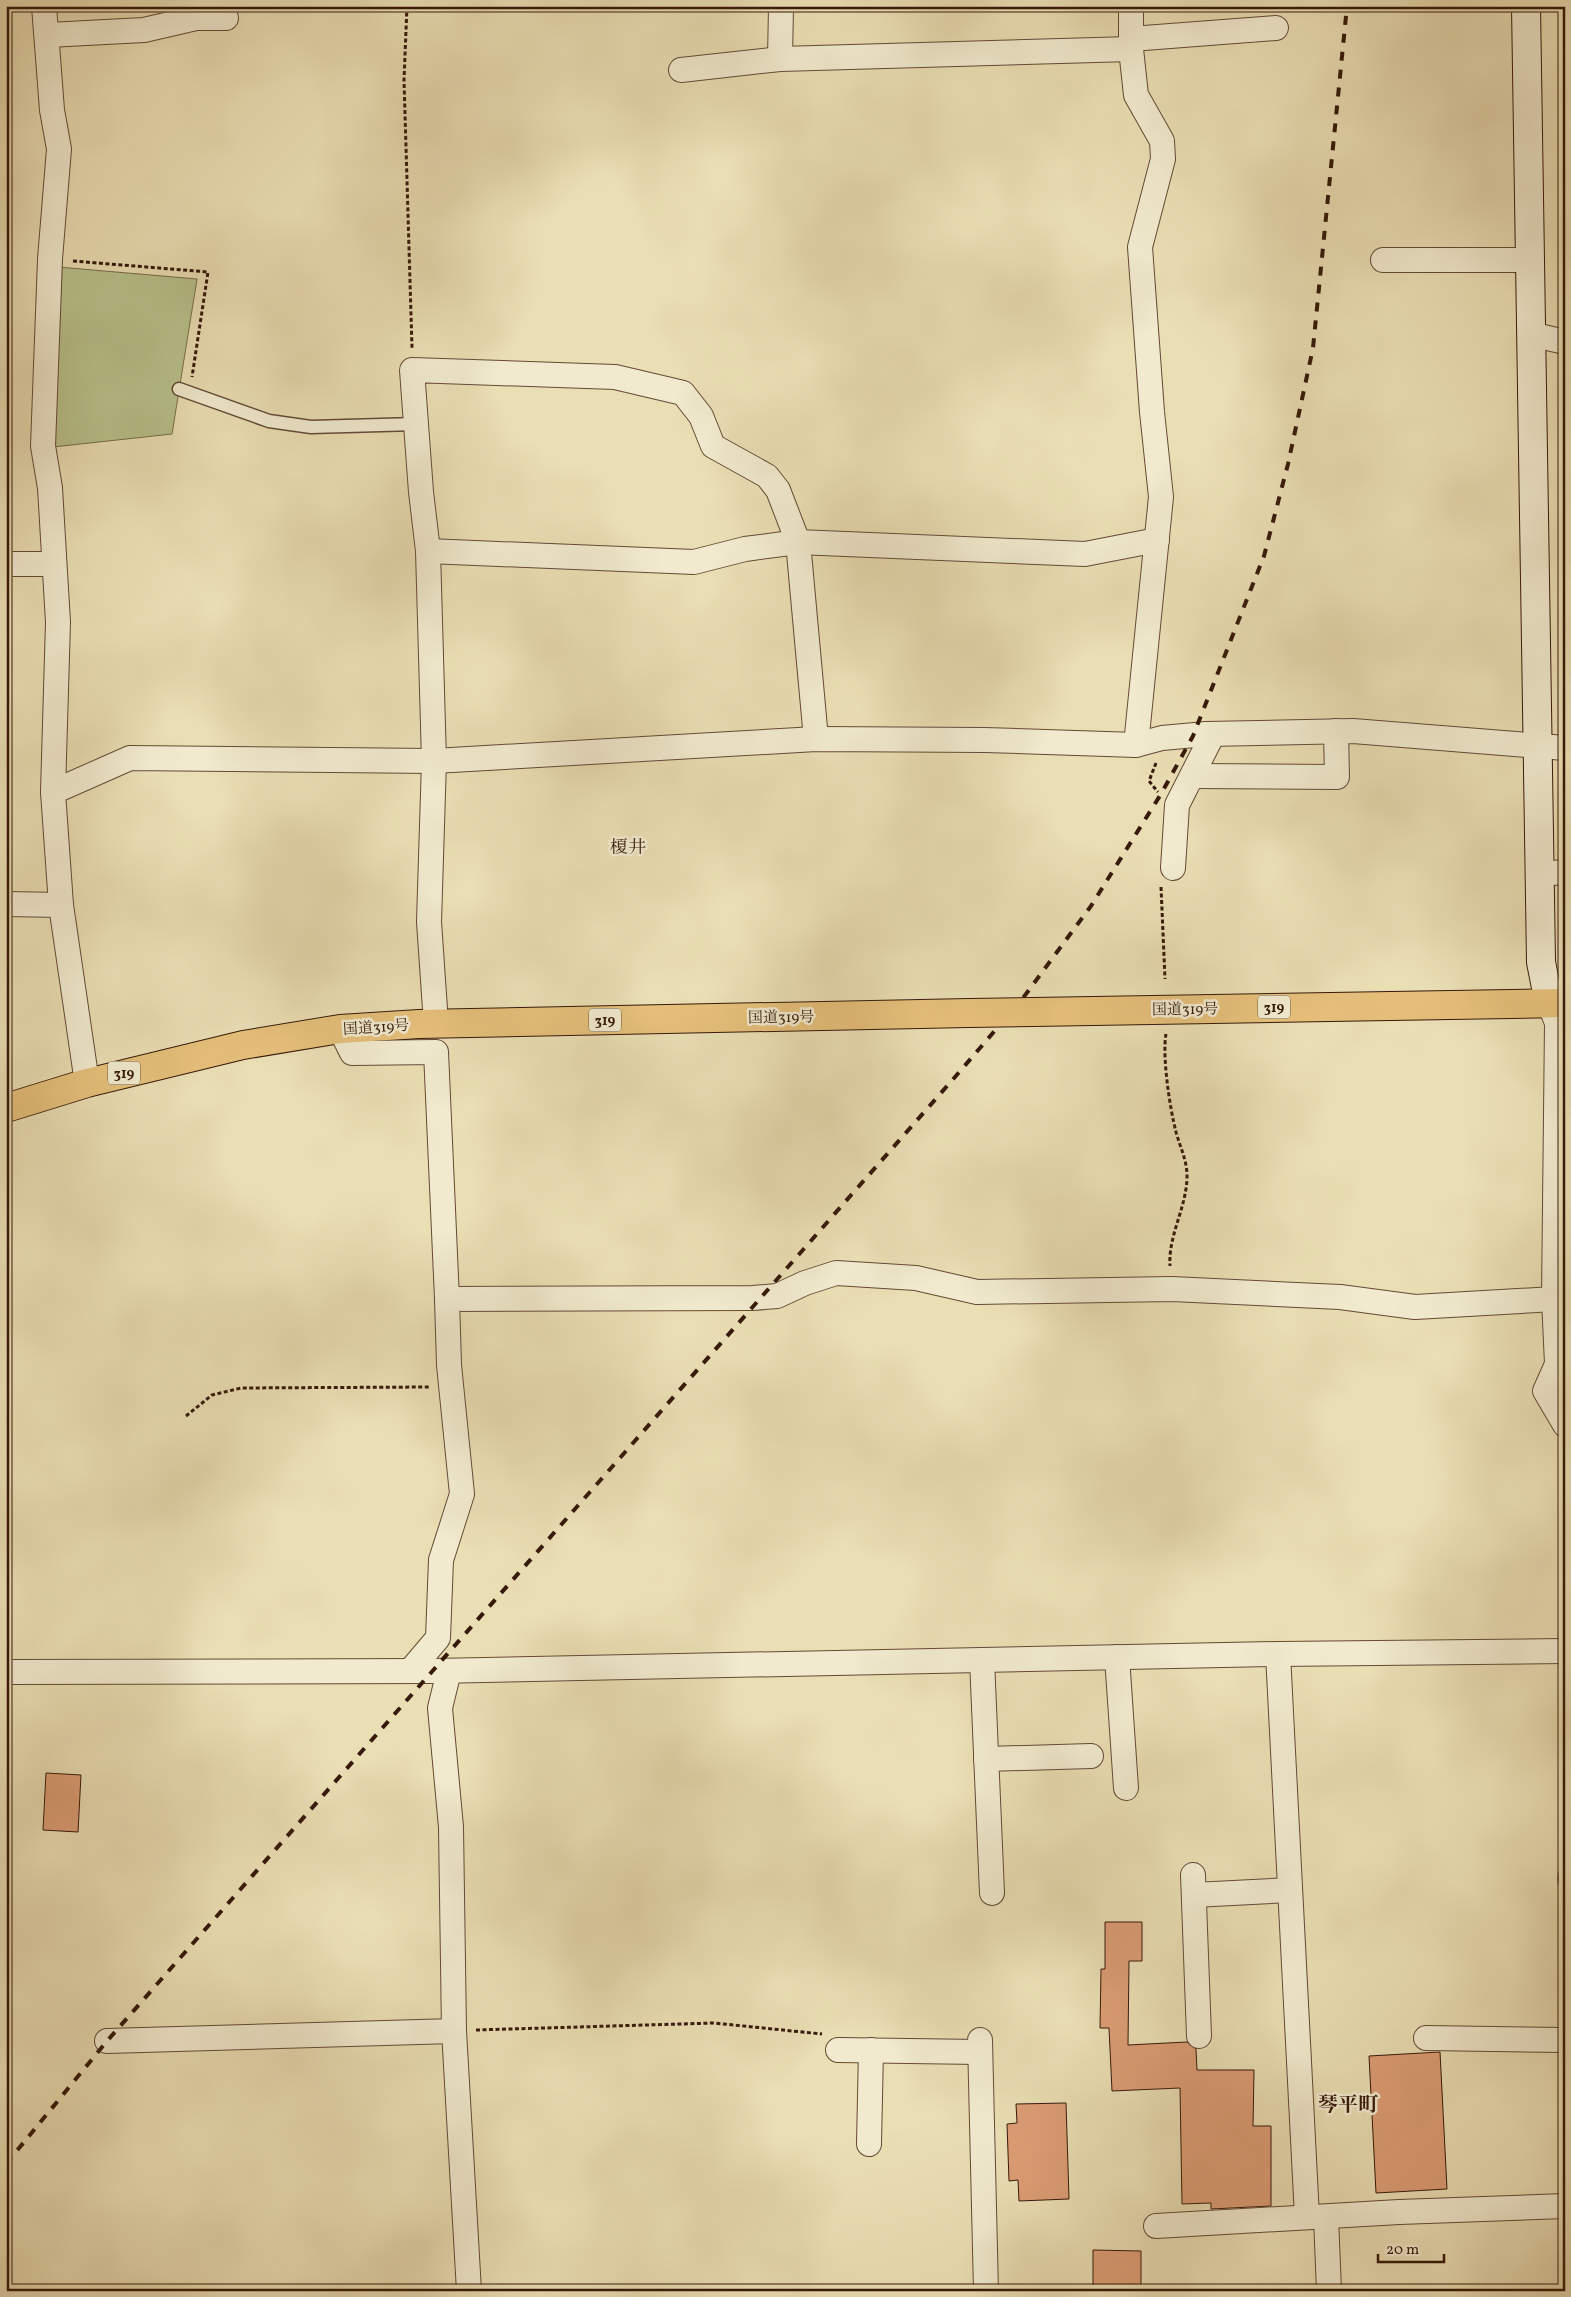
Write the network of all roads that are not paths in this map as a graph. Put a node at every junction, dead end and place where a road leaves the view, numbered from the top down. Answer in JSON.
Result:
{"nodes":[{"id":1,"x":44,"y":6,"type":"edge"},
{"id":2,"x":781,"y":6,"type":"edge"},
{"id":3,"x":1131,"y":6,"type":"edge"},
{"id":4,"x":1526,"y":6,"type":"edge"},
{"id":5,"x":213,"y":14,"type":"edge"},
{"id":6,"x":1276,"y":28,"type":"dead end"},
{"id":7,"x":48,"y":35,"type":"junction"},
{"id":8,"x":1131,"y":44,"type":"junction"},
{"id":9,"x":780,"y":59,"type":"junction"},
{"id":10,"x":681,"y":70,"type":"dead end"},
{"id":11,"x":1383,"y":260,"type":"dead end"},
{"id":12,"x":1529,"y":260,"type":"junction"},
{"id":13,"x":1530,"y":334,"type":"junction"},
{"id":14,"x":1565,"y":342,"type":"edge"},
{"id":15,"x":184,"y":391,"type":"road end"},
{"id":16,"x":416,"y":424,"type":"junction"},
{"id":17,"x":1157,"y":540,"type":"junction"},
{"id":18,"x":798,"y":542,"type":"junction"},
{"id":19,"x":428,"y":551,"type":"junction"},
{"id":20,"x":6,"y":564,"type":"edge"},
{"id":21,"x":54,"y":564,"type":"junction"},
{"id":22,"x":1336,"y":731,"type":"junction"},
{"id":23,"x":1214,"y":734,"type":"junction"},
{"id":24,"x":816,"y":738,"type":"junction"},
{"id":25,"x":1136,"y":745,"type":"junction"},
{"id":26,"x":1536,"y":747,"type":"junction"},
{"id":27,"x":1565,"y":748,"type":"edge"},
{"id":28,"x":434,"y":761,"type":"junction"},
{"id":29,"x":1192,"y":776,"type":"junction"},
{"id":30,"x":52,"y":792,"type":"junction"},
{"id":31,"x":1173,"y":868,"type":"dead end"},
{"id":32,"x":1552,"y":873,"type":"edge"},
{"id":33,"x":6,"y":904,"type":"edge"},
{"id":34,"x":61,"y":905,"type":"junction"},
{"id":35,"x":1557,"y":1003,"type":"edge"},
{"id":36,"x":434,"y":1009,"type":"dead end"},
{"id":37,"x":340,"y":1029,"type":"junction"},
{"id":38,"x":87,"y":1083,"type":"junction"},
{"id":39,"x":6,"y":1108,"type":"edge"},
{"id":40,"x":447,"y":1299,"type":"junction"},
{"id":41,"x":1558,"y":1307,"type":"edge"},
{"id":42,"x":1565,"y":1425,"type":"edge"},
{"id":43,"x":1565,"y":1651,"type":"edge"},
{"id":44,"x":1278,"y":1654,"type":"junction"},
{"id":45,"x":1117,"y":1657,"type":"junction"},
{"id":46,"x":982,"y":1660,"type":"junction"},
{"id":47,"x":410,"y":1670,"type":"junction"},
{"id":48,"x":449,"y":1671,"type":"junction"},
{"id":49,"x":6,"y":1672,"type":"edge"},
{"id":50,"x":1091,"y":1756,"type":"dead end"},
{"id":51,"x":986,"y":1759,"type":"junction"},
{"id":52,"x":1126,"y":1788,"type":"dead end"},
{"id":53,"x":1565,"y":1875,"type":"edge"},
{"id":54,"x":1565,"y":1881,"type":"edge"},
{"id":55,"x":1290,"y":1890,"type":"junction"},
{"id":56,"x":992,"y":1893,"type":"dead end"},
{"id":57,"x":454,"y":2031,"type":"junction"},
{"id":58,"x":1199,"y":2036,"type":"dead end"},
{"id":59,"x":1426,"y":2038,"type":"dead end"},
{"id":60,"x":1565,"y":2040,"type":"edge"},
{"id":61,"x":107,"y":2041,"type":"dead end"},
{"id":62,"x":834,"y":2042,"type":"road end"},
{"id":63,"x":870,"y":2050,"type":"junction"},
{"id":64,"x":869,"y":2144,"type":"dead end"},
{"id":65,"x":1565,"y":2206,"type":"edge"},
{"id":66,"x":1316,"y":2217,"type":"junction"},
{"id":67,"x":1156,"y":2226,"type":"dead end"},
{"id":68,"x":469,"y":2291,"type":"edge"},
{"id":69,"x":986,"y":2291,"type":"edge"},
{"id":70,"x":1329,"y":2291,"type":"edge"}],
"edges":[{"from":1,"to":7,"type":"street"},
{"from":2,"to":9,"type":"street"},
{"from":3,"to":8,"type":"street"},
{"from":4,"to":12,"type":"street"},
{"from":5,"to":7,"type":"street"},
{"from":6,"to":8,"type":"street"},
{"from":7,"to":21,"type":"street"},
{"from":8,"to":9,"type":"street"},
{"from":8,"to":17,"type":"street"},
{"from":9,"to":10,"type":"street"},
{"from":11,"to":12,"type":"street"},
{"from":12,"to":13,"type":"street"},
{"from":13,"to":14,"type":"street"},
{"from":13,"to":26,"type":"street"},
{"from":15,"to":16,"type":"lane"},
{"from":16,"to":18,"type":"street"},
{"from":16,"to":19,"type":"street"},
{"from":17,"to":18,"type":"street"},
{"from":17,"to":25,"type":"street"},
{"from":18,"to":19,"type":"street"},
{"from":18,"to":24,"type":"street"},
{"from":19,"to":28,"type":"street"},
{"from":20,"to":21,"type":"street"},
{"from":21,"to":30,"type":"street"},
{"from":22,"to":23,"type":"street"},
{"from":22,"to":26,"type":"street"},
{"from":22,"to":29,"type":"street"},
{"from":23,"to":25,"type":"street"},
{"from":23,"to":29,"type":"street"},
{"from":24,"to":25,"type":"street"},
{"from":24,"to":28,"type":"street"},
{"from":26,"to":27,"type":"street"},
{"from":26,"to":32,"type":"street"},
{"from":28,"to":30,"type":"street"},
{"from":28,"to":36,"type":"street"},
{"from":29,"to":31,"type":"street"},
{"from":30,"to":34,"type":"street"},
{"from":32,"to":35,"type":"street"},
{"from":33,"to":34,"type":"street"},
{"from":34,"to":38,"type":"street"},
{"from":35,"to":37,"type":"highway","name":"国道319号","number":"319","bridge":true},
{"from":35,"to":41,"type":"street"},
{"from":37,"to":38,"type":"highway","name":"国道319号","number":"319"},
{"from":37,"to":40,"type":"street"},
{"from":38,"to":39,"type":"highway","name":"国道319号","number":"319"},
{"from":40,"to":41,"type":"street"},
{"from":40,"to":47,"type":"street"},
{"from":41,"to":42,"type":"street"},
{"from":43,"to":44,"type":"street"},
{"from":44,"to":45,"type":"street"},
{"from":44,"to":55,"type":"street"},
{"from":45,"to":46,"type":"street"},
{"from":45,"to":52,"type":"street"},
{"from":46,"to":48,"type":"street"},
{"from":46,"to":51,"type":"street"},
{"from":47,"to":48,"type":"street"},
{"from":47,"to":49,"type":"street"},
{"from":48,"to":57,"type":"street"},
{"from":50,"to":51,"type":"street"},
{"from":51,"to":56,"type":"street"},
{"from":53,"to":54,"type":"lane"},
{"from":55,"to":58,"type":"street"},
{"from":55,"to":66,"type":"street"},
{"from":57,"to":61,"type":"street"},
{"from":57,"to":68,"type":"street"},
{"from":59,"to":60,"type":"street"},
{"from":62,"to":63,"type":"street"},
{"from":63,"to":64,"type":"street"},
{"from":63,"to":69,"type":"street"},
{"from":65,"to":66,"type":"street"},
{"from":66,"to":67,"type":"street"},
{"from":66,"to":70,"type":"street"}]}
